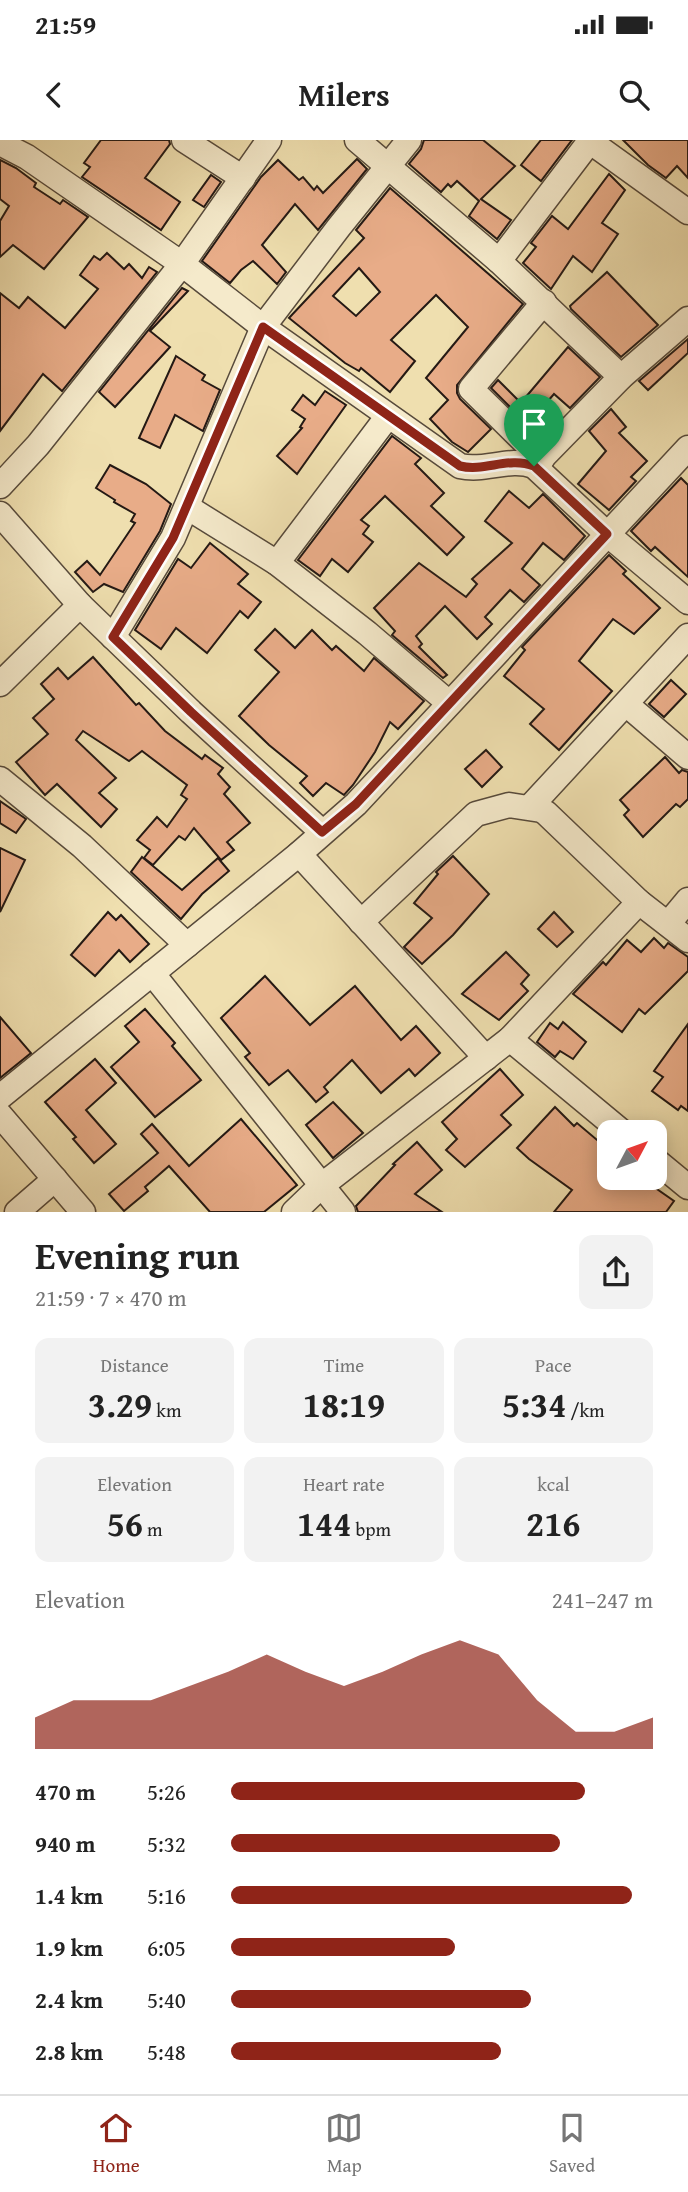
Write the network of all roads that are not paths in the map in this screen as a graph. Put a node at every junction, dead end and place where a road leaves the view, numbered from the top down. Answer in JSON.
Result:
{"nodes":[{"id":1,"x":184,"y":140,"type":"edge"},
{"id":2,"x":269,"y":140,"type":"edge"},
{"id":3,"x":357,"y":140,"type":"edge"},
{"id":4,"x":409,"y":140,"type":"edge"},
{"id":5,"x":589,"y":141,"type":"edge"},
{"id":6,"x":0,"y":143,"type":"edge"},
{"id":7,"x":388,"y":166,"type":"junction"},
{"id":8,"x":243,"y":178,"type":"junction"},
{"id":9,"x":687,"y":211,"type":"edge"},
{"id":10,"x":499,"y":261,"type":"junction"},
{"id":11,"x":182,"y":264,"type":"junction"},
{"id":12,"x":544,"y":302,"type":"junction"},
{"id":13,"x":688,"y":319,"type":"edge"},
{"id":14,"x":263,"y":327,"type":"junction"},
{"id":15,"x":621,"y":377,"type":"junction"},
{"id":16,"x":388,"y":416,"type":"junction"},
{"id":17,"x":688,"y":448,"type":"edge"},
{"id":18,"x":538,"y":463,"type":"junction"},
{"id":19,"x":0,"y":486,"type":"edge"},
{"id":20,"x":187,"y":508,"type":"junction"},
{"id":21,"x":0,"y":514,"type":"edge"},
{"id":22,"x":607,"y":534,"type":"junction"},
{"id":23,"x":277,"y":563,"type":"junction"},
{"id":24,"x":688,"y":602,"type":"edge"},
{"id":25,"x":80,"y":605,"type":"junction"},
{"id":26,"x":688,"y":636,"type":"edge"},
{"id":27,"x":113,"y":637,"type":"junction"},
{"id":28,"x":0,"y":684,"type":"edge"},
{"id":29,"x":449,"y":703,"type":"junction"},
{"id":30,"x":626,"y":704,"type":"junction"},
{"id":31,"x":688,"y":757,"type":"edge"},
{"id":32,"x":0,"y":779,"type":"edge"},
{"id":33,"x":530,"y":807,"type":"junction"},
{"id":34,"x":322,"y":832,"type":"junction"},
{"id":35,"x":299,"y":854,"type":"junction"},
{"id":36,"x":688,"y":900,"type":"edge"},
{"id":37,"x":639,"y":902,"type":"junction"},
{"id":38,"x":361,"y":922,"type":"junction"},
{"id":39,"x":668,"y":924,"type":"junction"},
{"id":40,"x":688,"y":940,"type":"edge"},
{"id":41,"x":187,"y":945,"type":"junction"},
{"id":42,"x":152,"y":974,"type":"junction"},
{"id":43,"x":510,"y":1039,"type":"junction"},
{"id":44,"x":486,"y":1058,"type":"junction"},
{"id":45,"x":0,"y":1097,"type":"edge"},
{"id":46,"x":0,"y":1115,"type":"edge"},
{"id":47,"x":608,"y":1120,"type":"edge"},
{"id":48,"x":667,"y":1170,"type":"edge"},
{"id":49,"x":55,"y":1179,"type":"junction"},
{"id":50,"x":321,"y":1186,"type":"junction"},
{"id":51,"x":688,"y":1187,"type":"edge"},
{"id":52,"x":17,"y":1212,"type":"edge"},
{"id":53,"x":83,"y":1212,"type":"edge"},
{"id":54,"x":294,"y":1212,"type":"edge"},
{"id":55,"x":344,"y":1212,"type":"edge"}],
"edges":[{"from":1,"to":8,"type":"street"},
{"from":2,"to":8,"type":"street"},
{"from":3,"to":7,"type":"street"},
{"from":4,"to":7,"type":"street"},
{"from":5,"to":9,"type":"street"},
{"from":5,"to":10,"type":"street"},
{"from":6,"to":11,"type":"street"},
{"from":7,"to":10,"type":"street"},
{"from":7,"to":14,"type":"street"},
{"from":8,"to":11,"type":"street"},
{"from":10,"to":12,"type":"street"},
{"from":11,"to":14,"type":"street"},
{"from":11,"to":19,"type":"street"},
{"from":12,"to":15,"type":"street"},
{"from":12,"to":18,"type":"street"},
{"from":13,"to":15,"type":"street"},
{"from":14,"to":16,"type":"street"},
{"from":14,"to":20,"type":"street"},
{"from":15,"to":18,"type":"street"},
{"from":16,"to":18,"type":"street"},
{"from":16,"to":23,"type":"street"},
{"from":17,"to":22,"type":"street"},
{"from":18,"to":22,"type":"street"},
{"from":20,"to":23,"type":"street"},
{"from":20,"to":27,"type":"street"},
{"from":21,"to":25,"type":"street"},
{"from":22,"to":24,"type":"street"},
{"from":22,"to":29,"type":"street"},
{"from":23,"to":29,"type":"street"},
{"from":25,"to":27,"type":"street"},
{"from":25,"to":28,"type":"street"},
{"from":26,"to":30,"type":"street"},
{"from":27,"to":34,"type":"street"},
{"from":29,"to":34,"type":"street"},
{"from":30,"to":31,"type":"street"},
{"from":30,"to":33,"type":"street"},
{"from":32,"to":41,"type":"street"},
{"from":33,"to":37,"type":"street"},
{"from":33,"to":38,"type":"street"},
{"from":34,"to":35,"type":"street"},
{"from":35,"to":38,"type":"street"},
{"from":35,"to":41,"type":"street"},
{"from":36,"to":39,"type":"street"},
{"from":37,"to":39,"type":"street"},
{"from":37,"to":43,"type":"street"},
{"from":38,"to":44,"type":"street"},
{"from":39,"to":40,"type":"street"},
{"from":41,"to":42,"type":"street"},
{"from":42,"to":45,"type":"street"},
{"from":42,"to":50,"type":"street"},
{"from":43,"to":44,"type":"street"},
{"from":43,"to":47,"type":"street"},
{"from":44,"to":50,"type":"street"},
{"from":46,"to":49,"type":"street"},
{"from":48,"to":51,"type":"street"},
{"from":49,"to":52,"type":"street"},
{"from":49,"to":53,"type":"street"},
{"from":50,"to":54,"type":"street"},
{"from":50,"to":55,"type":"street"}]}
